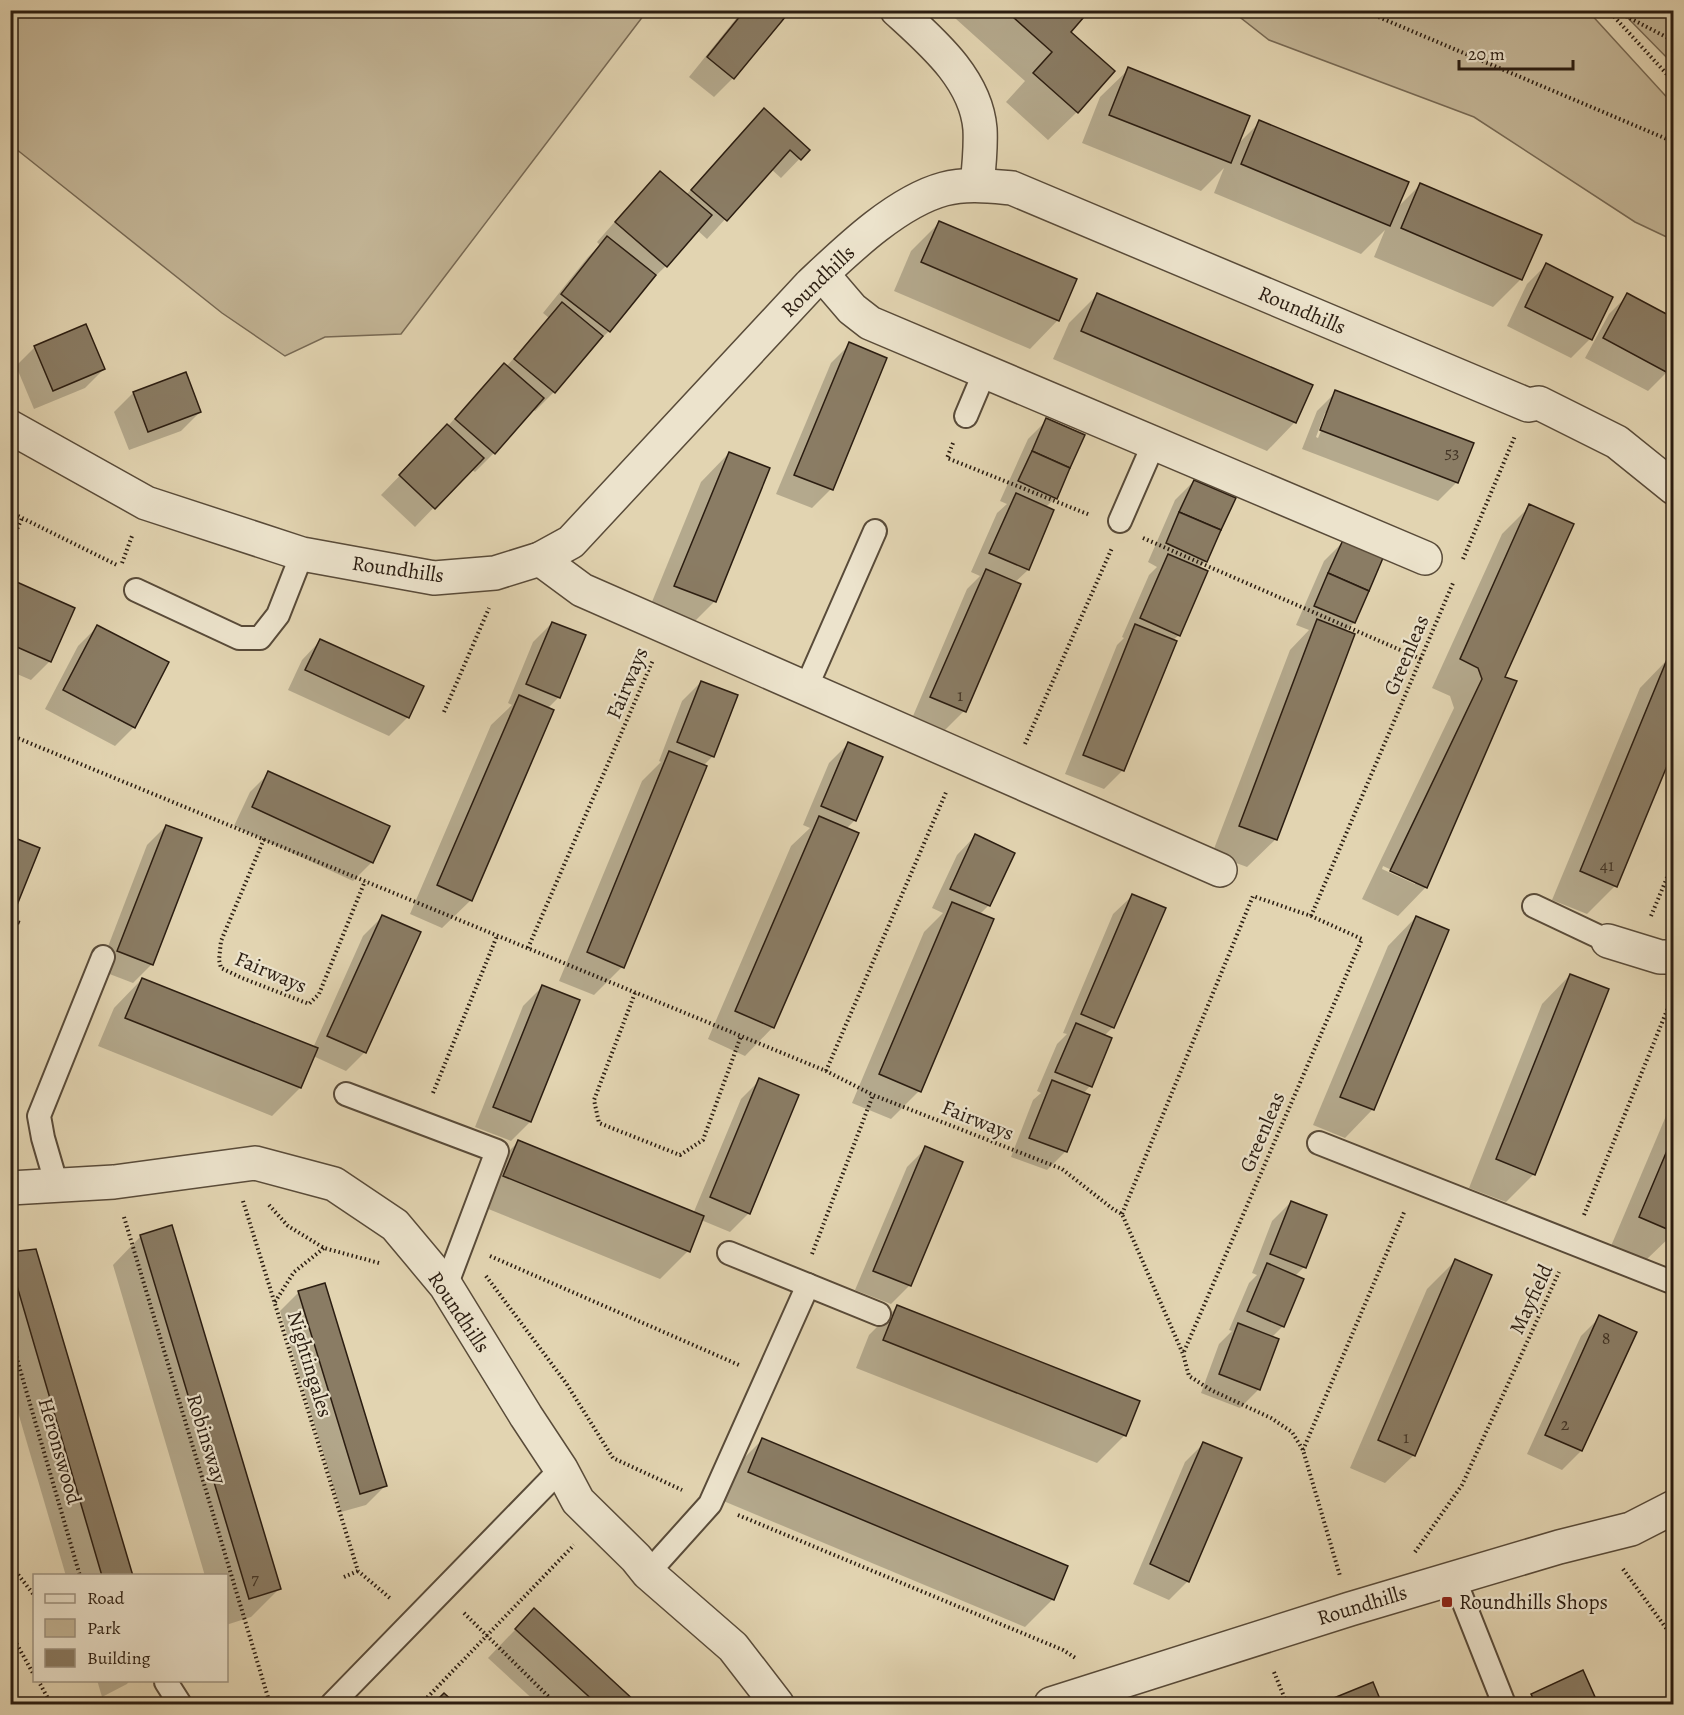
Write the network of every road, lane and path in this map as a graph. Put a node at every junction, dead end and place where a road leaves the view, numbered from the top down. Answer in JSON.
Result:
{"nodes":[{"id":1,"x":897,"y":10,"type":"edge"},
{"id":2,"x":1362,"y":10,"type":"edge"},
{"id":3,"x":1608,"y":10,"type":"edge"},
{"id":4,"x":1614,"y":10,"type":"edge"},
{"id":5,"x":1674,"y":41,"type":"edge"},
{"id":6,"x":1674,"y":82,"type":"edge"},
{"id":7,"x":1674,"y":142,"type":"edge"},
{"id":8,"x":977,"y":185,"type":"junction"},
{"id":9,"x":822,"y":274,"type":"junction"},
{"id":10,"x":985,"y":371,"type":"junction"},
{"id":11,"x":1528,"y":405,"type":"junction"},
{"id":12,"x":966,"y":416,"type":"joint"},
{"id":13,"x":10,"y":427,"type":"edge"},
{"id":14,"x":1154,"y":443,"type":"junction"},
{"id":15,"x":1674,"y":488,"type":"edge"},
{"id":16,"x":146,"y":503,"type":"junction"},
{"id":17,"x":10,"y":512,"type":"edge"},
{"id":18,"x":22,"y":518,"type":"junction"},
{"id":19,"x":1096,"y":518,"type":"dead end"},
{"id":20,"x":1118,"y":530,"type":"joint"},
{"id":21,"x":875,"y":531,"type":"dead end"},
{"id":22,"x":1142,"y":538,"type":"dead end"},
{"id":23,"x":10,"y":545,"type":"edge"},
{"id":24,"x":302,"y":554,"type":"junction"},
{"id":25,"x":1425,"y":558,"type":"dead end"},
{"id":26,"x":540,"y":559,"type":"junction"},
{"id":27,"x":1461,"y":563,"type":"dead end"},
{"id":28,"x":505,"y":570,"type":"junction"},
{"id":29,"x":1457,"y":573,"type":"dead end"},
{"id":30,"x":136,"y":590,"type":"dead end"},
{"id":31,"x":667,"y":627,"type":"junction"},
{"id":32,"x":1420,"y":659,"type":"junction"},
{"id":33,"x":806,"y":688,"type":"junction"},
{"id":34,"x":444,"y":712,"type":"dead end"},
{"id":35,"x":10,"y":735,"type":"edge"},
{"id":36,"x":962,"y":756,"type":"junction"},
{"id":37,"x":1011,"y":777,"type":"junction"},
{"id":38,"x":264,"y":839,"type":"junction"},
{"id":39,"x":1674,"y":861,"type":"edge"},
{"id":40,"x":1220,"y":870,"type":"dead end"},
{"id":41,"x":365,"y":881,"type":"junction"},
{"id":42,"x":1534,"y":906,"type":"dead end"},
{"id":43,"x":1311,"y":916,"type":"junction"},
{"id":44,"x":10,"y":919,"type":"edge"},
{"id":45,"x":20,"y":923,"type":"dead end"},
{"id":46,"x":497,"y":936,"type":"junction"},
{"id":47,"x":1622,"y":946,"type":"junction"},
{"id":48,"x":528,"y":948,"type":"junction"},
{"id":49,"x":103,"y":957,"type":"dead end"},
{"id":50,"x":1674,"y":957,"type":"edge"},
{"id":51,"x":635,"y":993,"type":"junction"},
{"id":52,"x":1674,"y":993,"type":"edge"},
{"id":53,"x":741,"y":1036,"type":"junction"},
{"id":54,"x":826,"y":1071,"type":"junction"},
{"id":55,"x":346,"y":1094,"type":"dead end"},
{"id":56,"x":873,"y":1095,"type":"junction"},
{"id":57,"x":421,"y":1122,"type":"junction"},
{"id":58,"x":1319,"y":1143,"type":"dead end"},
{"id":59,"x":232,"y":1166,"type":"junction"},
{"id":60,"x":1417,"y":1181,"type":"junction"},
{"id":61,"x":114,"y":1182,"type":"junction"},
{"id":62,"x":57,"y":1186,"type":"junction"},
{"id":63,"x":10,"y":1188,"type":"edge"},
{"id":64,"x":1122,"y":1214,"type":"junction"},
{"id":65,"x":1573,"y":1243,"type":"junction"},
{"id":66,"x":462,"y":1244,"type":"junction"},
{"id":67,"x":324,"y":1248,"type":"junction"},
{"id":68,"x":729,"y":1254,"type":"dead end"},
{"id":69,"x":421,"y":1256,"type":"junction"},
{"id":70,"x":805,"y":1283,"type":"junction"},
{"id":71,"x":1674,"y":1283,"type":"edge"},
{"id":72,"x":446,"y":1286,"type":"junction"},
{"id":73,"x":275,"y":1302,"type":"junction"},
{"id":74,"x":879,"y":1314,"type":"dead end"},
{"id":75,"x":10,"y":1335,"type":"edge"},
{"id":76,"x":1183,"y":1354,"type":"junction"},
{"id":77,"x":767,"y":1378,"type":"junction"},
{"id":78,"x":1302,"y":1450,"type":"junction"},
{"id":79,"x":561,"y":1469,"type":"junction"},
{"id":80,"x":1674,"y":1507,"type":"edge"},
{"id":81,"x":597,"y":1520,"type":"junction"},
{"id":82,"x":1599,"y":1536,"type":"junction"},
{"id":83,"x":10,"y":1564,"type":"edge"},
{"id":84,"x":358,"y":1571,"type":"junction"},
{"id":85,"x":648,"y":1573,"type":"junction"},
{"id":86,"x":80,"y":1574,"type":"edge"},
{"id":87,"x":345,"y":1577,"type":"dead end"},
{"id":88,"x":1454,"y":1578,"type":"junction"},
{"id":89,"x":33,"y":1594,"type":"edge"},
{"id":90,"x":1381,"y":1599,"type":"junction"},
{"id":91,"x":1350,"y":1609,"type":"junction"},
{"id":92,"x":463,"y":1611,"type":"dead end"},
{"id":93,"x":414,"y":1619,"type":"junction"},
{"id":94,"x":10,"y":1632,"type":"edge"},
{"id":95,"x":487,"y":1637,"type":"junction"},
{"id":96,"x":1674,"y":1639,"type":"edge"},
{"id":97,"x":33,"y":1673,"type":"edge"},
{"id":98,"x":39,"y":1682,"type":"edge"},
{"id":99,"x":166,"y":1682,"type":"dead end"},
{"id":100,"x":51,"y":1704,"type":"edge"},
{"id":101,"x":180,"y":1704,"type":"edge"},
{"id":102,"x":270,"y":1704,"type":"edge"},
{"id":103,"x":332,"y":1704,"type":"edge"},
{"id":104,"x":421,"y":1704,"type":"edge"},
{"id":105,"x":556,"y":1704,"type":"edge"},
{"id":106,"x":777,"y":1704,"type":"edge"},
{"id":107,"x":1051,"y":1704,"type":"edge"},
{"id":108,"x":1504,"y":1704,"type":"edge"}],
"edges":[{"from":1,"to":8,"type":"street"},
{"from":2,"to":7,"type":"path"},
{"from":3,"to":6,"type":"path"},
{"from":4,"to":5,"type":"path"},
{"from":8,"to":9,"type":"street","name":"Roundhills"},
{"from":8,"to":11,"type":"street","name":"Roundhills"},
{"from":9,"to":10,"type":"street"},
{"from":9,"to":26,"type":"street","name":"Roundhills"},
{"from":10,"to":12,"type":"lane"},
{"from":10,"to":14,"type":"street"},
{"from":11,"to":15,"type":"street","name":"Roundhills"},
{"from":11,"to":27,"type":"path"},
{"from":12,"to":19,"type":"path"},
{"from":13,"to":16,"type":"street","name":"Roundhills"},
{"from":14,"to":20,"type":"lane"},
{"from":14,"to":25,"type":"street"},
{"from":16,"to":18,"type":"path"},
{"from":16,"to":24,"type":"street","name":"Roundhills"},
{"from":17,"to":18,"type":"path"},
{"from":18,"to":23,"type":"path"},
{"from":20,"to":37,"type":"path"},
{"from":21,"to":33,"type":"lane"},
{"from":22,"to":32,"type":"path"},
{"from":24,"to":28,"type":"street","name":"Roundhills"},
{"from":24,"to":30,"type":"lane"},
{"from":26,"to":28,"type":"street","name":"Roundhills"},
{"from":26,"to":31,"type":"street"},
{"from":28,"to":34,"type":"path"},
{"from":29,"to":32,"type":"path","name":"Greenleas"},
{"from":31,"to":33,"type":"street"},
{"from":31,"to":48,"type":"path","name":"Fairways"},
{"from":32,"to":43,"type":"path","name":"Greenleas"},
{"from":33,"to":36,"type":"street"},
{"from":35,"to":38,"type":"path","name":"Fairways"},
{"from":36,"to":37,"type":"street"},
{"from":36,"to":54,"type":"path"},
{"from":37,"to":40,"type":"street"},
{"from":38,"to":41,"type":"path","name":"Fairways"},
{"from":38,"to":41,"type":"path","name":"Fairways"},
{"from":39,"to":47,"type":"path"},
{"from":41,"to":46,"type":"path","name":"Fairways"},
{"from":42,"to":47,"type":"lane"},
{"from":43,"to":64,"type":"path","name":"Greenleas"},
{"from":43,"to":76,"type":"path","name":"Greenleas"},
{"from":44,"to":45,"type":"path"},
{"from":46,"to":48,"type":"path","name":"Fairways"},
{"from":46,"to":57,"type":"path"},
{"from":47,"to":50,"type":"street"},
{"from":48,"to":51,"type":"path","name":"Fairways"},
{"from":49,"to":62,"type":"lane"},
{"from":51,"to":53,"type":"path","name":"Fairways"},
{"from":51,"to":53,"type":"path"},
{"from":52,"to":65,"type":"path","name":"Mayfield"},
{"from":53,"to":54,"type":"path","name":"Fairways"},
{"from":54,"to":56,"type":"path","name":"Fairways"},
{"from":55,"to":57,"type":"lane"},
{"from":56,"to":64,"type":"path","name":"Fairways"},
{"from":56,"to":70,"type":"path"},
{"from":57,"to":66,"type":"lane"},
{"from":58,"to":60,"type":"lane"},
{"from":59,"to":61,"type":"street","name":"Roundhills"},
{"from":59,"to":67,"type":"path"},
{"from":59,"to":69,"type":"street","name":"Roundhills"},
{"from":59,"to":73,"type":"path","name":"Nightingales"},
{"from":60,"to":65,"type":"lane"},
{"from":60,"to":78,"type":"path"},
{"from":61,"to":62,"type":"street","name":"Roundhills"},
{"from":61,"to":102,"type":"path","name":"Robinsway"},
{"from":62,"to":63,"type":"street","name":"Roundhills"},
{"from":64,"to":76,"type":"path"},
{"from":65,"to":71,"type":"lane"},
{"from":65,"to":90,"type":"path","name":"Mayfield"},
{"from":66,"to":72,"type":"lane"},
{"from":66,"to":77,"type":"path"},
{"from":67,"to":69,"type":"path"},
{"from":67,"to":73,"type":"path"},
{"from":68,"to":70,"type":"lane"},
{"from":69,"to":72,"type":"street","name":"Roundhills"},
{"from":70,"to":74,"type":"lane"},
{"from":70,"to":77,"type":"lane"},
{"from":72,"to":79,"type":"street","name":"Roundhills"},
{"from":73,"to":84,"type":"path","name":"Nightingales"},
{"from":75,"to":86,"type":"path","name":"Heronswood"},
{"from":76,"to":78,"type":"path"},
{"from":77,"to":85,"type":"lane"},
{"from":78,"to":91,"type":"path"},
{"from":79,"to":81,"type":"street","name":"Roundhills"},
{"from":79,"to":93,"type":"lane"},
{"from":80,"to":82,"type":"street","name":"Roundhills"},
{"from":81,"to":85,"type":"street","name":"Roundhills"},
{"from":81,"to":95,"type":"path"},
{"from":82,"to":88,"type":"street","name":"Roundhills"},
{"from":82,"to":96,"type":"path"},
{"from":83,"to":89,"type":"path"},
{"from":84,"to":87,"type":"path"},
{"from":84,"to":93,"type":"path"},
{"from":85,"to":106,"type":"street","name":"Roundhills"},
{"from":88,"to":90,"type":"street","name":"Roundhills"},
{"from":88,"to":108,"type":"lane"},
{"from":90,"to":91,"type":"street","name":"Roundhills"},
{"from":91,"to":107,"type":"street","name":"Roundhills"},
{"from":92,"to":95,"type":"path"},
{"from":93,"to":103,"type":"lane"},
{"from":94,"to":97,"type":"path"},
{"from":95,"to":104,"type":"path"},
{"from":95,"to":105,"type":"path"},
{"from":98,"to":100,"type":"path"},
{"from":99,"to":101,"type":"lane"}]}
